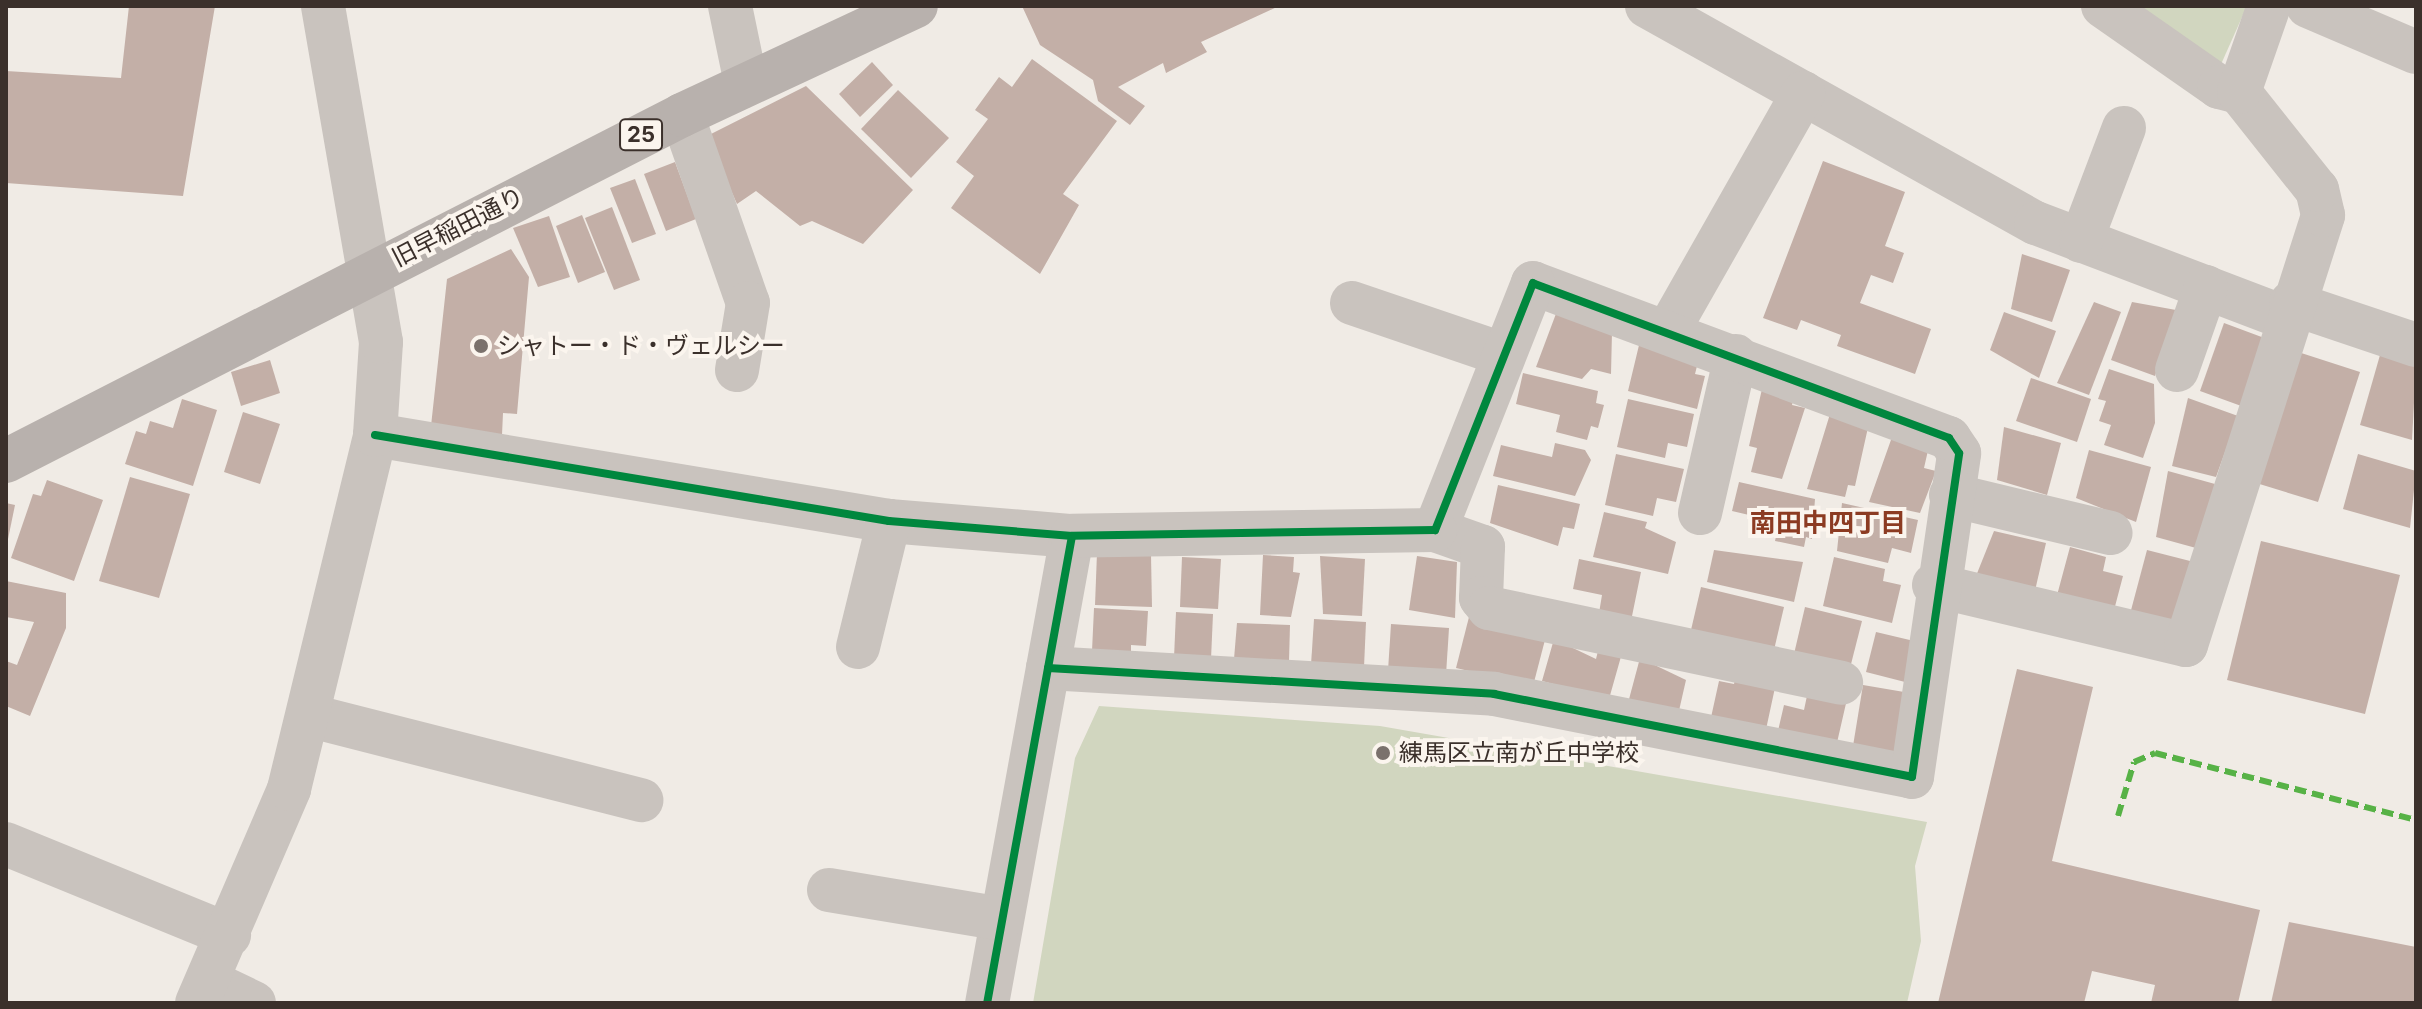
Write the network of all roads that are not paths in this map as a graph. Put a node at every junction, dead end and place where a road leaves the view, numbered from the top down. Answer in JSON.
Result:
{"nodes":[{"id":1,"x":323,"y":6,"type":"edge"},
{"id":2,"x":730,"y":6,"type":"edge"},
{"id":3,"x":916,"y":6,"type":"edge"},
{"id":4,"x":1647,"y":6,"type":"edge"},
{"id":5,"x":2103,"y":6,"type":"edge"},
{"id":6,"x":2269,"y":6,"type":"edge"},
{"id":7,"x":2308,"y":6,"type":"edge"},
{"id":8,"x":2416,"y":52,"type":"edge"},
{"id":9,"x":746,"y":83,"type":"junction"},
{"id":10,"x":2239,"y":92,"type":"junction"},
{"id":11,"x":1803,"y":93,"type":"junction"},
{"id":12,"x":682,"y":115,"type":"junction"},
{"id":13,"x":2124,"y":128,"type":"dead end"},
{"id":14,"x":2081,"y":241,"type":"junction"},
{"id":15,"x":370,"y":271,"type":"junction"},
{"id":16,"x":2206,"y":287,"type":"junction"},
{"id":17,"x":1352,"y":303,"type":"dead end"},
{"id":18,"x":2289,"y":310,"type":"junction"},
{"id":19,"x":1668,"y":331,"type":"junction"},
{"id":20,"x":2416,"y":345,"type":"edge"},
{"id":21,"x":1502,"y":354,"type":"junction"},
{"id":22,"x":1736,"y":356,"type":"junction"},
{"id":23,"x":737,"y":370,"type":"dead end"},
{"id":24,"x":2177,"y":370,"type":"dead end"},
{"id":25,"x":375,"y":435,"type":"junction"},
{"id":26,"x":6,"y":461,"type":"edge"},
{"id":27,"x":1951,"y":495,"type":"junction"},
{"id":28,"x":1700,"y":513,"type":"dead end"},
{"id":29,"x":889,"y":521,"type":"junction"},
{"id":30,"x":1435,"y":530,"type":"junction"},
{"id":31,"x":2111,"y":533,"type":"dead end"},
{"id":32,"x":1072,"y":536,"type":"junction"},
{"id":33,"x":1934,"y":585,"type":"junction"},
{"id":34,"x":858,"y":647,"type":"dead end"},
{"id":35,"x":1048,"y":668,"type":"junction"},
{"id":36,"x":1841,"y":683,"type":"dead end"},
{"id":37,"x":311,"y":716,"type":"junction"},
{"id":38,"x":641,"y":800,"type":"dead end"},
{"id":39,"x":6,"y":844,"type":"edge"},
{"id":40,"x":829,"y":890,"type":"dead end"},
{"id":41,"x":1002,"y":919,"type":"junction"},
{"id":42,"x":229,"y":935,"type":"junction"},
{"id":43,"x":202,"y":992,"type":"edge"},
{"id":44,"x":254,"y":1003,"type":"edge"},
{"id":45,"x":987,"y":1003,"type":"edge"}],
"edges":[{"from":1,"to":15,"type":"street"},
{"from":2,"to":9,"type":"street"},
{"from":3,"to":9,"type":"main road","name":"旧早稲田通り","number":"25"},
{"from":4,"to":11,"type":"street"},
{"from":5,"to":10,"type":"street"},
{"from":6,"to":10,"type":"street"},
{"from":7,"to":8,"type":"street"},
{"from":9,"to":12,"type":"main road","name":"旧早稲田通り","number":"25"},
{"from":10,"to":18,"type":"street"},
{"from":11,"to":14,"type":"street"},
{"from":11,"to":19,"type":"street"},
{"from":12,"to":15,"type":"main road","name":"旧早稲田通り","number":"25"},
{"from":12,"to":23,"type":"street"},
{"from":13,"to":14,"type":"street"},
{"from":14,"to":16,"type":"street"},
{"from":15,"to":25,"type":"street"},
{"from":15,"to":26,"type":"main road","name":"旧早稲田通り","number":"25"},
{"from":16,"to":18,"type":"street"},
{"from":16,"to":24,"type":"street"},
{"from":17,"to":21,"type":"street"},
{"from":18,"to":20,"type":"street"},
{"from":18,"to":33,"type":"street"},
{"from":19,"to":21,"type":"street"},
{"from":19,"to":22,"type":"street"},
{"from":21,"to":30,"type":"street"},
{"from":22,"to":27,"type":"street"},
{"from":22,"to":28,"type":"street"},
{"from":25,"to":29,"type":"street"},
{"from":25,"to":37,"type":"street"},
{"from":27,"to":31,"type":"street"},
{"from":27,"to":33,"type":"street"},
{"from":29,"to":32,"type":"street"},
{"from":29,"to":34,"type":"street"},
{"from":30,"to":32,"type":"street"},
{"from":30,"to":36,"type":"street"},
{"from":32,"to":35,"type":"street"},
{"from":33,"to":35,"type":"street"},
{"from":35,"to":41,"type":"street"},
{"from":37,"to":38,"type":"street"},
{"from":37,"to":42,"type":"street"},
{"from":39,"to":42,"type":"street"},
{"from":40,"to":41,"type":"street"},
{"from":41,"to":45,"type":"street"},
{"from":42,"to":43,"type":"street"},
{"from":43,"to":44,"type":"street"}]}
